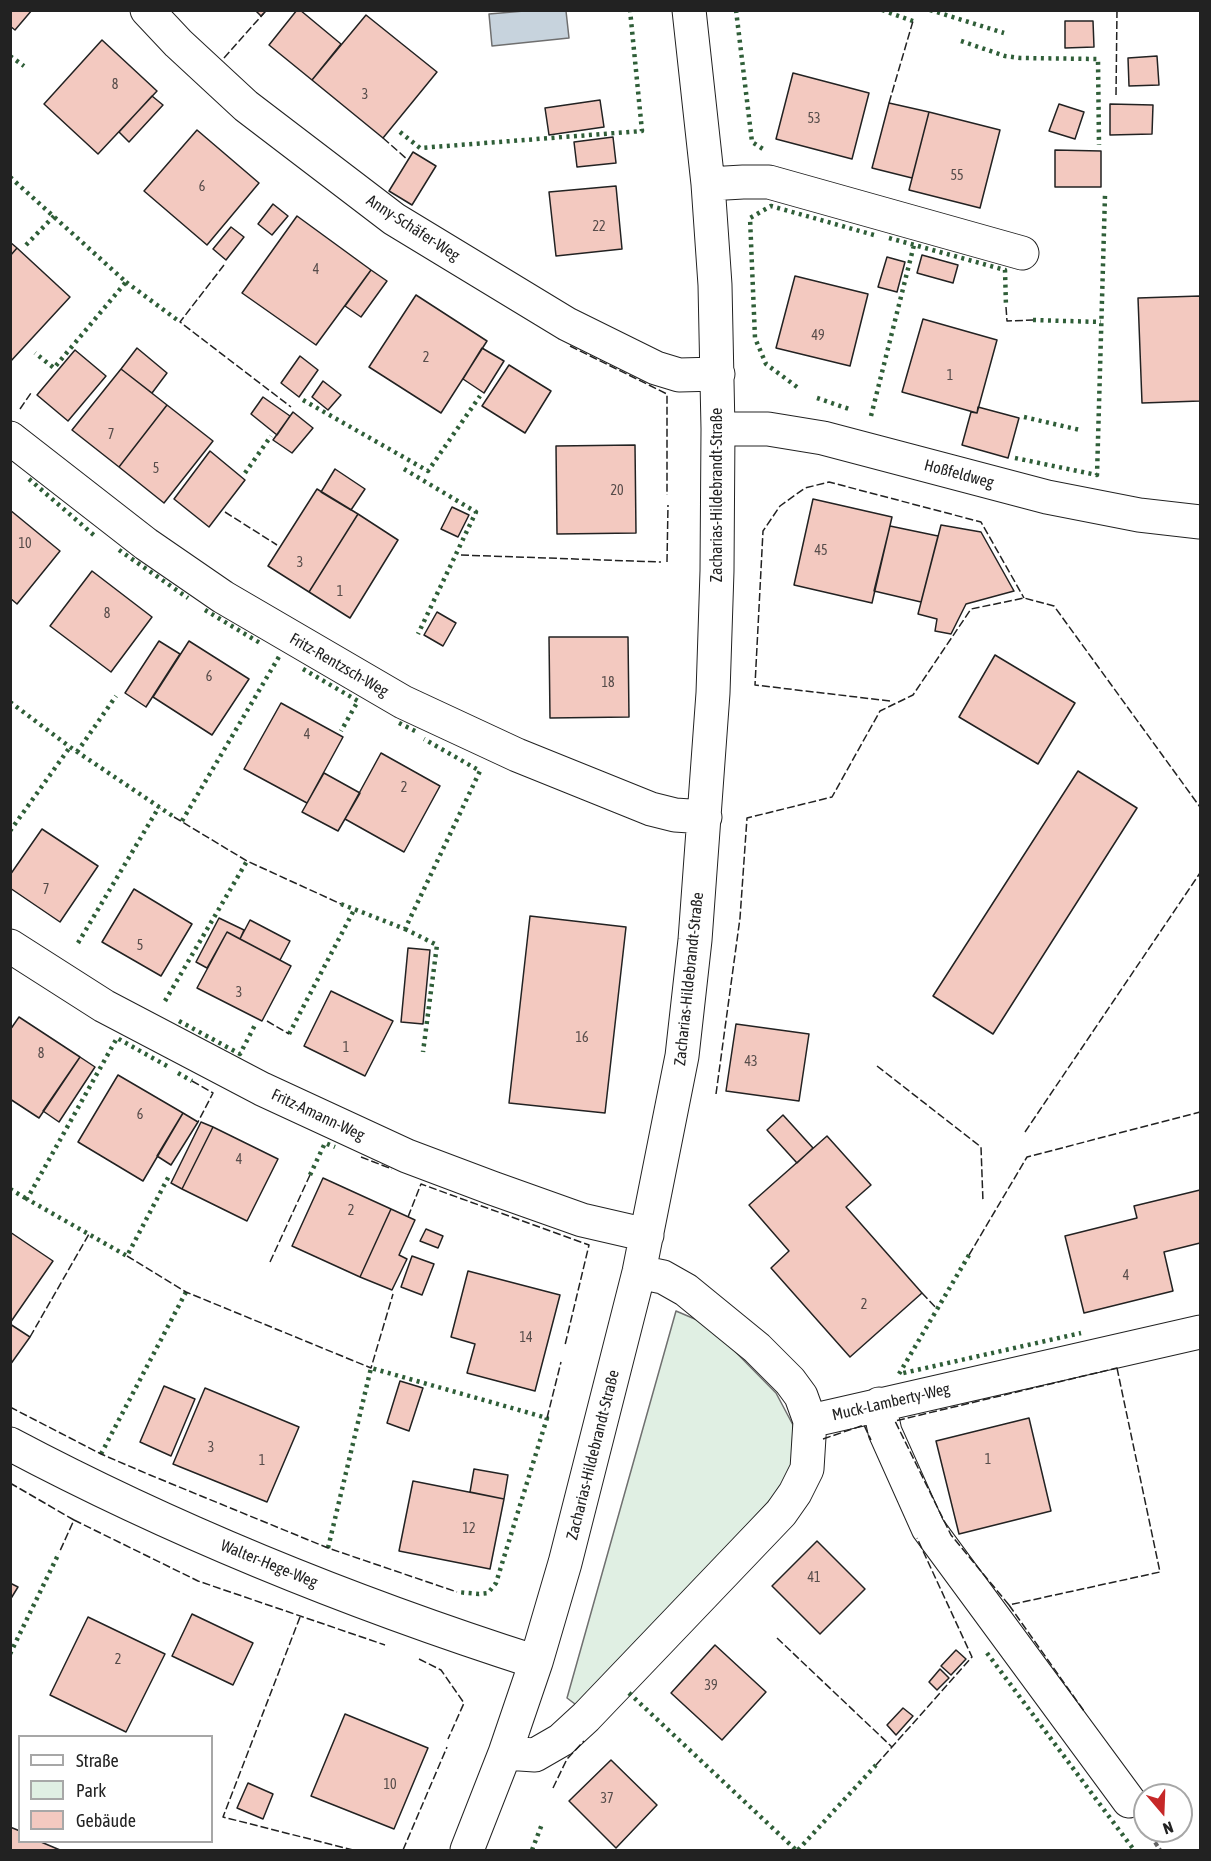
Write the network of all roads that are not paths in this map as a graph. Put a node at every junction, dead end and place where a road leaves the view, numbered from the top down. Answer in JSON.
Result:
{"nodes":[{"id":1,"x":147,"y":10,"type":"edge"},
{"id":2,"x":689,"y":10,"type":"edge"},
{"id":3,"x":708,"y":184,"type":"junction"},
{"id":4,"x":1022,"y":253,"type":"dead end"},
{"id":5,"x":718,"y":374,"type":"junction"},
{"id":6,"x":718,"y":429,"type":"junction"},
{"id":7,"x":10,"y":438,"type":"edge"},
{"id":8,"x":1200,"y":522,"type":"edge"},
{"id":9,"x":705,"y":817,"type":"junction"},
{"id":10,"x":10,"y":946,"type":"edge"},
{"id":11,"x":647,"y":1235,"type":"junction"},
{"id":12,"x":639,"y":1272,"type":"junction"},
{"id":13,"x":1200,"y":1332,"type":"edge"},
{"id":14,"x":879,"y":1404,"type":"junction"},
{"id":15,"x":810,"y":1421,"type":"junction"},
{"id":16,"x":10,"y":1444,"type":"edge"},
{"id":17,"x":536,"y":1662,"type":"junction"},
{"id":18,"x":504,"y":1753,"type":"junction"},
{"id":19,"x":1129,"y":1801,"type":"dead end"},
{"id":20,"x":467,"y":1851,"type":"edge"}],
"edges":[{"from":1,"to":5,"type":"street","name":"Anny-Schäfer-Weg"},
{"from":2,"to":3,"type":"street","name":"Zacharias-Hildebrandt-Straße"},
{"from":3,"to":4,"type":"street"},
{"from":3,"to":5,"type":"street","name":"Zacharias-Hildebrandt-Straße"},
{"from":5,"to":6,"type":"street","name":"Zacharias-Hildebrandt-Straße"},
{"from":6,"to":8,"type":"street","name":"Hoßfeldweg"},
{"from":6,"to":9,"type":"street","name":"Zacharias-Hildebrandt-Straße"},
{"from":7,"to":9,"type":"street","name":"Fritz-Rentzsch-Weg"},
{"from":9,"to":11,"type":"street","name":"Zacharias-Hildebrandt-Straße"},
{"from":10,"to":11,"type":"street","name":"Fritz-Amann-Weg"},
{"from":11,"to":12,"type":"street","name":"Zacharias-Hildebrandt-Straße"},
{"from":12,"to":15,"type":"street","name":"Muck-Lamberty-Weg"},
{"from":12,"to":17,"type":"street","name":"Zacharias-Hildebrandt-Straße"},
{"from":13,"to":14,"type":"street","name":"Muck-Lamberty-Weg"},
{"from":14,"to":15,"type":"street","name":"Muck-Lamberty-Weg"},
{"from":14,"to":19,"type":"street"},
{"from":15,"to":18,"type":"street"},
{"from":16,"to":17,"type":"street","name":"Walter-Hege-Weg"},
{"from":17,"to":18,"type":"street","name":"Zacharias-Hildebrandt-Straße"},
{"from":18,"to":20,"type":"street","name":"Zacharias-Hildebrandt-Straße"}]}
